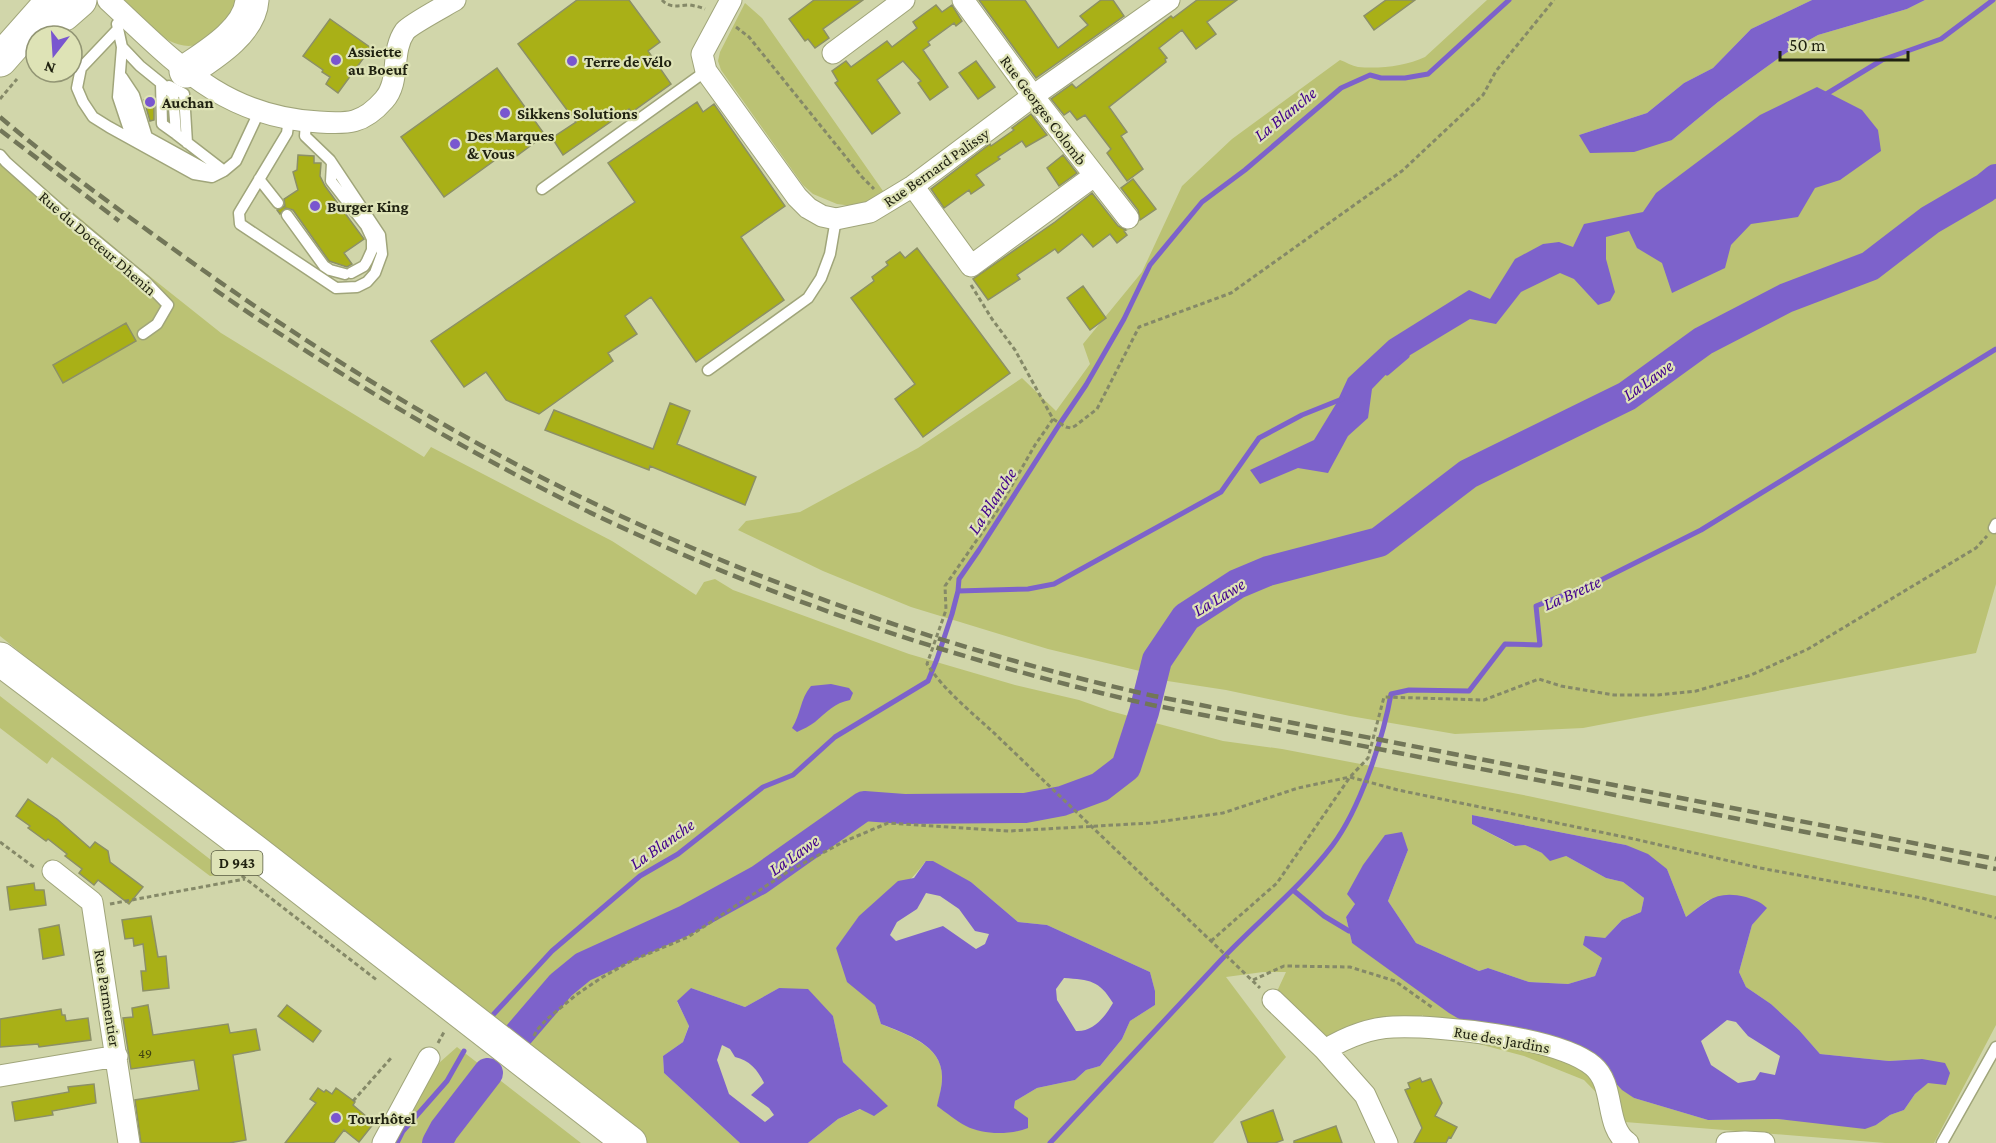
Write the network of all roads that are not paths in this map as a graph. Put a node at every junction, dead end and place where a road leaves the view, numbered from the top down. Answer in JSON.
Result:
{"nodes":[{"id":1,"x":252,"y":0,"type":"edge"},
{"id":2,"x":455,"y":0,"type":"edge"},
{"id":3,"x":904,"y":0,"type":"edge"},
{"id":4,"x":963,"y":0,"type":"edge"},
{"id":5,"x":1169,"y":0,"type":"edge"},
{"id":6,"x":110,"y":3,"type":"edge"},
{"id":7,"x":726,"y":9,"type":"edge"},
{"id":8,"x":118,"y":29,"type":"junction"},
{"id":9,"x":122,"y":46,"type":"junction"},
{"id":10,"x":24,"y":53,"type":"edge"},
{"id":11,"x":833,"y":53,"type":"dead end"},
{"id":12,"x":706,"y":71,"type":"junction"},
{"id":13,"x":173,"y":77,"type":"junction"},
{"id":14,"x":0,"y":84,"type":"edge"},
{"id":15,"x":1033,"y":96,"type":"junction"},
{"id":16,"x":259,"y":112,"type":"junction"},
{"id":17,"x":297,"y":120,"type":"junction"},
{"id":18,"x":187,"y":143,"type":"junction"},
{"id":19,"x":0,"y":154,"type":"edge"},
{"id":20,"x":332,"y":163,"type":"junction"},
{"id":21,"x":220,"y":173,"type":"junction"},
{"id":22,"x":1094,"y":176,"type":"junction"},
{"id":23,"x":259,"y":179,"type":"junction"},
{"id":24,"x":542,"y":189,"type":"dead end"},
{"id":25,"x":905,"y":191,"type":"junction"},
{"id":26,"x":278,"y":203,"type":"dead end"},
{"id":27,"x":287,"y":215,"type":"dead end"},
{"id":28,"x":1128,"y":218,"type":"dead end"},
{"id":29,"x":836,"y":219,"type":"junction"},
{"id":30,"x":142,"y":334,"type":"dead end"},
{"id":31,"x":708,"y":370,"type":"dead end"},
{"id":32,"x":0,"y":659,"type":"edge"},
{"id":33,"x":0,"y":677,"type":"edge"},
{"id":34,"x":53,"y":871,"type":"road end"},
{"id":35,"x":1273,"y":1000,"type":"road end"},
{"id":36,"x":1996,"y":1047,"type":"edge"},
{"id":37,"x":1325,"y":1050,"type":"junction"},
{"id":38,"x":117,"y":1056,"type":"junction"},
{"id":39,"x":429,"y":1058,"type":"dead end"},
{"id":40,"x":0,"y":1076,"type":"edge"},
{"id":41,"x":129,"y":1143,"type":"edge"},
{"id":42,"x":383,"y":1143,"type":"edge"},
{"id":43,"x":604,"y":1143,"type":"edge"},
{"id":44,"x":630,"y":1143,"type":"edge"},
{"id":45,"x":1387,"y":1143,"type":"edge"},
{"id":46,"x":1628,"y":1143,"type":"edge"},
{"id":47,"x":1727,"y":1143,"type":"edge"},
{"id":48,"x":1764,"y":1143,"type":"edge"},
{"id":49,"x":1942,"y":1143,"type":"edge"}],
"edges":[{"from":1,"to":13,"type":"main road"},
{"from":2,"to":17,"type":"street"},
{"from":3,"to":11,"type":"street"},
{"from":4,"to":15,"type":"street","name":"Rue Georges Colomb"},
{"from":5,"to":15,"type":"street","name":"Rue Bernard Palissy"},
{"from":6,"to":8,"type":"lane"},
{"from":6,"to":13,"type":"street"},
{"from":7,"to":12,"type":"street"},
{"from":8,"to":9,"type":"lane"},
{"from":8,"to":21,"type":"lane"},
{"from":9,"to":13,"type":"lane"},
{"from":9,"to":21,"type":"lane"},
{"from":10,"to":14,"type":"main road"},
{"from":12,"to":24,"type":"lane"},
{"from":12,"to":29,"type":"street"},
{"from":13,"to":16,"type":"street"},
{"from":13,"to":18,"type":"lane"},
{"from":13,"to":18,"type":"lane"},
{"from":15,"to":22,"type":"street","name":"Rue Georges Colomb"},
{"from":15,"to":25,"type":"street","name":"Rue Bernard Palissy"},
{"from":16,"to":17,"type":"street"},
{"from":16,"to":21,"type":"lane"},
{"from":17,"to":20,"type":"lane"},
{"from":17,"to":23,"type":"lane"},
{"from":18,"to":21,"type":"lane"},
{"from":19,"to":30,"type":"lane","name":"Rue du Docteur Dhenin"},
{"from":20,"to":23,"type":"lane"},
{"from":20,"to":27,"type":"lane"},
{"from":22,"to":25,"type":"street"},
{"from":22,"to":28,"type":"street","name":"Rue Georges Colomb"},
{"from":23,"to":26,"type":"lane"},
{"from":25,"to":29,"type":"street","name":"Rue Bernard Palissy"},
{"from":29,"to":31,"type":"lane"},
{"from":32,"to":44,"type":"main road","number":"D 943"},
{"from":33,"to":43,"type":"main road","number":"D 943"},
{"from":34,"to":38,"type":"street","name":"Rue Parmentier"},
{"from":35,"to":37,"type":"street"},
{"from":36,"to":49,"type":"lane"},
{"from":37,"to":45,"type":"street"},
{"from":37,"to":46,"type":"street","name":"Rue des Jardins"},
{"from":38,"to":40,"type":"street"},
{"from":38,"to":41,"type":"street","name":"Rue Parmentier"},
{"from":39,"to":42,"type":"street"},
{"from":47,"to":48,"type":"street"}]}
